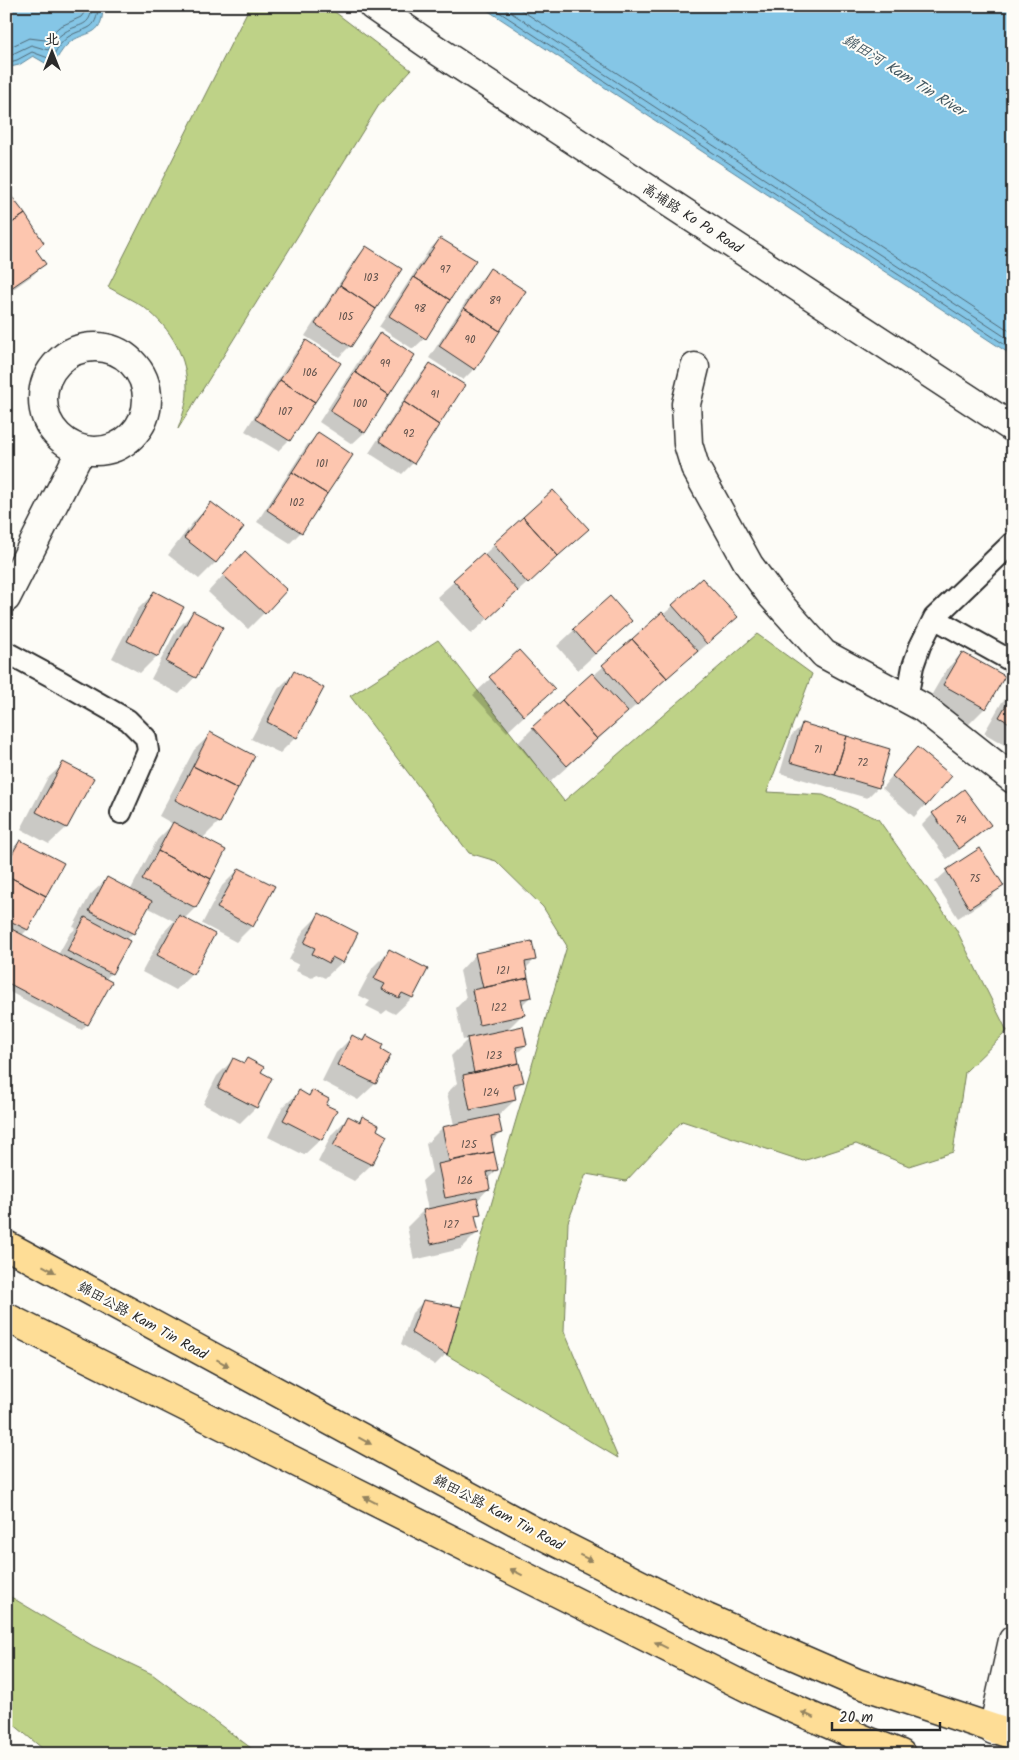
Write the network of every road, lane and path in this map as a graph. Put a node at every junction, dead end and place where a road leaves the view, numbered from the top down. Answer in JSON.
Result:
{"nodes":[{"id":1,"x":373,"y":6,"type":"edge"},
{"id":2,"x":694,"y":366,"type":"dead end"},
{"id":3,"x":1013,"y":428,"type":"edge"},
{"id":4,"x":80,"y":450,"type":"dead end"},
{"id":5,"x":1012,"y":542,"type":"edge"},
{"id":6,"x":6,"y":598,"type":"edge"},
{"id":7,"x":934,"y":618,"type":"junction"},
{"id":8,"x":6,"y":652,"type":"edge"},
{"id":9,"x":1013,"y":662,"type":"edge"},
{"id":10,"x":907,"y":699,"type":"junction"},
{"id":11,"x":1013,"y":779,"type":"edge"},
{"id":12,"x":121,"y":813,"type":"dead end"},
{"id":13,"x":6,"y":1245,"type":"edge"},
{"id":14,"x":6,"y":1317,"type":"edge"},
{"id":15,"x":1013,"y":1640,"type":"edge"},
{"id":16,"x":1003,"y":1733,"type":"edge"},
{"id":17,"x":901,"y":1754,"type":"edge"}],
"edges":[{"from":1,"to":3,"type":"street","name":"高埔路 Ko Po Road"},
{"from":2,"to":10,"type":"street"},
{"from":4,"to":6,"type":"street"},
{"from":5,"to":7,"type":"lane"},
{"from":7,"to":9,"type":"lane"},
{"from":7,"to":10,"type":"lane"},
{"from":8,"to":12,"type":"lane"},
{"from":10,"to":11,"type":"street"},
{"from":13,"to":16,"type":"main road","name":"錦田公路 Kam Tin Road","one_way":true},
{"from":17,"to":14,"type":"main road","one_way":true},
{"from":15,"to":16,"type":"street"}]}
